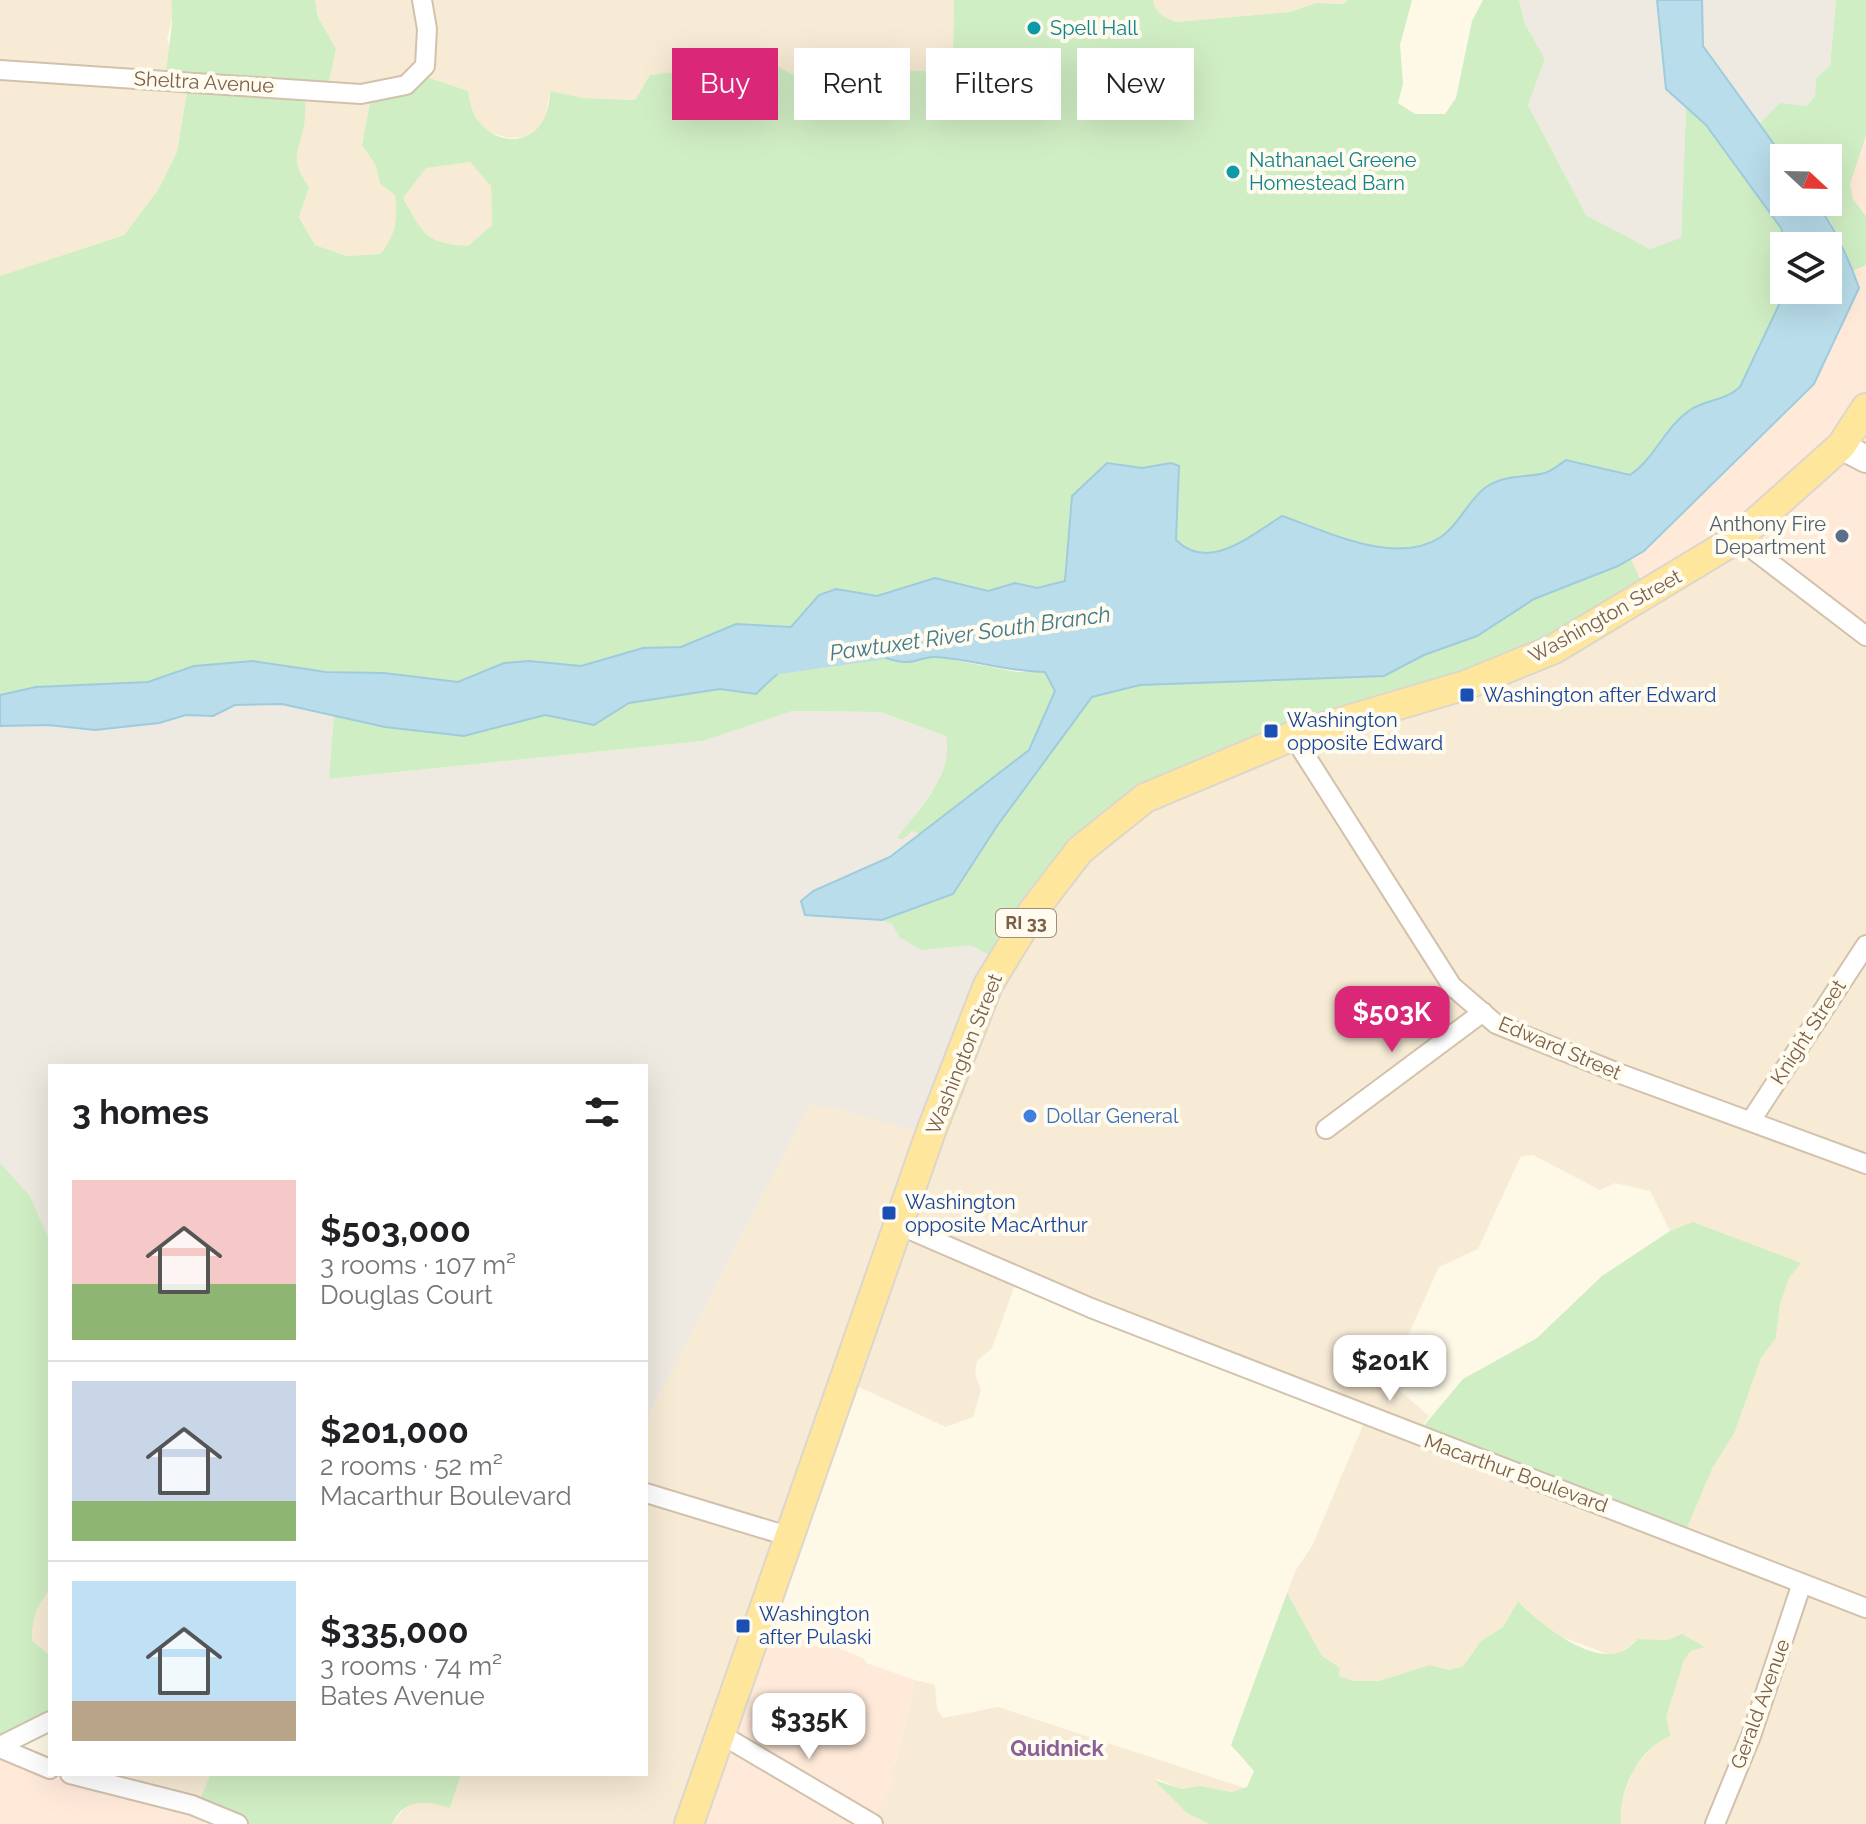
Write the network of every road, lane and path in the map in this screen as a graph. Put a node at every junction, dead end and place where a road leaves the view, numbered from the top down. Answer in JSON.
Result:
{"nodes":[{"id":1,"x":422,"y":0,"type":"edge"},
{"id":2,"x":0,"y":70,"type":"edge"},
{"id":3,"x":1866,"y":408,"type":"edge"},
{"id":4,"x":1854,"y":452,"type":"edge"},
{"id":5,"x":1738,"y":538,"type":"junction"},
{"id":6,"x":1866,"y":636,"type":"edge"},
{"id":7,"x":1293,"y":736,"type":"junction"},
{"id":8,"x":1866,"y":945,"type":"edge"},
{"id":9,"x":1483,"y":1012,"type":"junction"},
{"id":10,"x":1752,"y":1119,"type":"junction"},
{"id":11,"x":1326,"y":1129,"type":"dead end"},
{"id":12,"x":1866,"y":1164,"type":"edge"},
{"id":13,"x":901,"y":1226,"type":"junction"},
{"id":14,"x":648,"y":1494,"type":"edge"},
{"id":15,"x":791,"y":1537,"type":"junction"},
{"id":16,"x":1802,"y":1583,"type":"junction"},
{"id":17,"x":1866,"y":1608,"type":"edge"},
{"id":18,"x":48,"y":1722,"type":"edge"},
{"id":19,"x":722,"y":1735,"type":"junction"},
{"id":20,"x":0,"y":1747,"type":"edge"},
{"id":21,"x":48,"y":1768,"type":"edge"},
{"id":22,"x":78,"y":1776,"type":"edge"},
{"id":23,"x":238,"y":1824,"type":"edge"},
{"id":24,"x":689,"y":1824,"type":"edge"},
{"id":25,"x":873,"y":1824,"type":"edge"},
{"id":26,"x":1715,"y":1824,"type":"edge"}],
"edges":[{"from":1,"to":2,"type":"street","name":"Sheltra Avenue"},
{"from":3,"to":4,"type":"main road","name":"Washington Street","number":"RI 33"},
{"from":4,"to":5,"type":"main road","name":"Washington Street","number":"RI 33"},
{"from":5,"to":6,"type":"street"},
{"from":5,"to":7,"type":"main road","name":"Washington Street","number":"RI 33"},
{"from":7,"to":9,"type":"street","name":"Edward Street"},
{"from":7,"to":13,"type":"main road","name":"Washington Street","number":"RI 33"},
{"from":8,"to":10,"type":"street","name":"Knight Street"},
{"from":9,"to":10,"type":"street","name":"Edward Street"},
{"from":9,"to":11,"type":"street"},
{"from":10,"to":12,"type":"street","name":"Edward Street"},
{"from":13,"to":15,"type":"main road","name":"Washington Street","number":"RI 33"},
{"from":13,"to":16,"type":"street","name":"Macarthur Boulevard"},
{"from":14,"to":15,"type":"street"},
{"from":15,"to":19,"type":"main road","name":"Washington Street","number":"RI 33"},
{"from":16,"to":17,"type":"street","name":"Macarthur Boulevard"},
{"from":16,"to":26,"type":"street","name":"Gerald Avenue"},
{"from":18,"to":20,"type":"street"},
{"from":19,"to":24,"type":"main road","name":"Washington Street","number":"RI 33"},
{"from":19,"to":25,"type":"street"},
{"from":20,"to":21,"type":"street"},
{"from":22,"to":23,"type":"street"}]}
